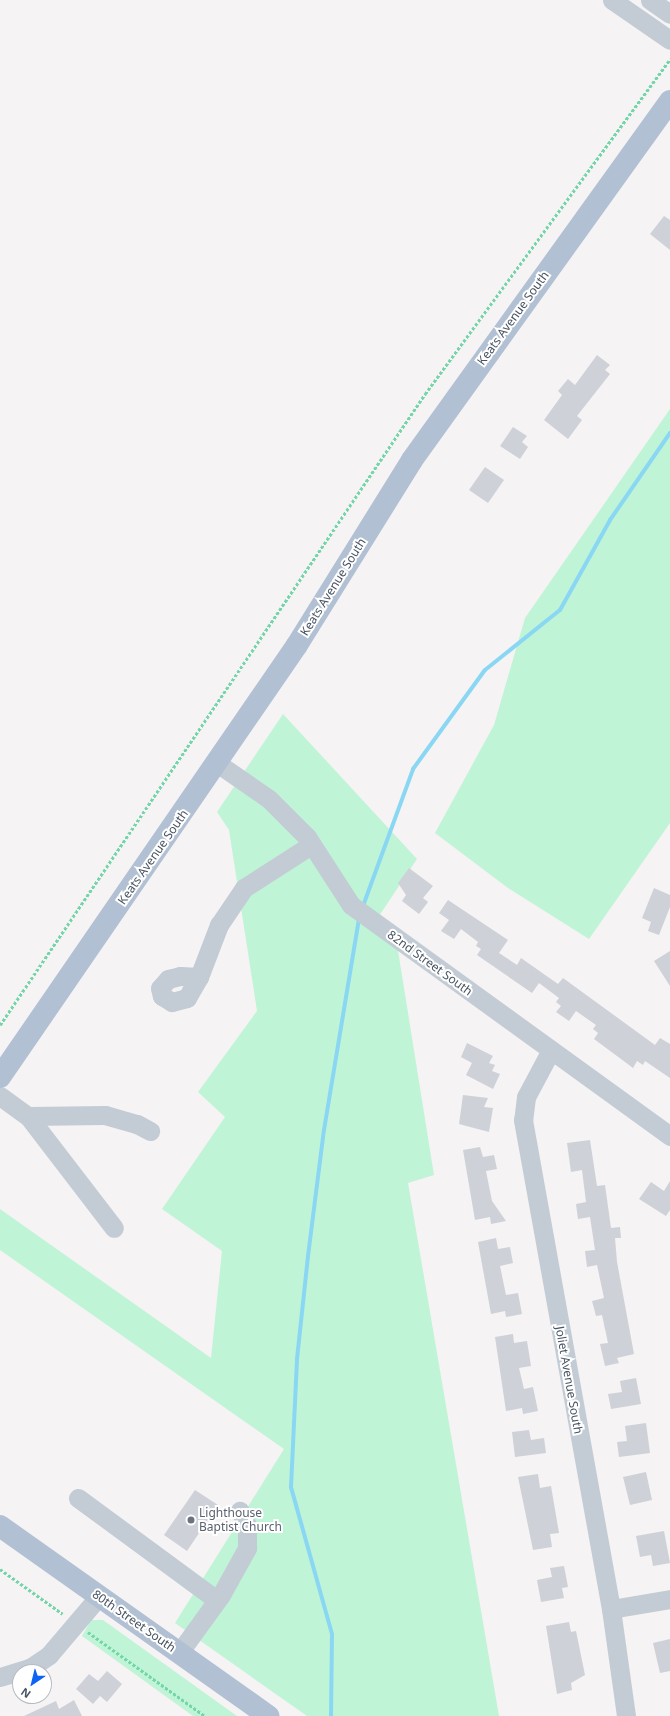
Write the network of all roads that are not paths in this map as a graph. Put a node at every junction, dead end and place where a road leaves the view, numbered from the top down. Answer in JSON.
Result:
{"nodes":[{"id":1,"x":612,"y":0,"type":"edge"},
{"id":2,"x":650,"y":0,"type":"edge"},
{"id":3,"x":670,"y":14,"type":"edge"},
{"id":4,"x":670,"y":40,"type":"edge"},
{"id":5,"x":670,"y":100,"type":"edge"},
{"id":6,"x":217,"y":763,"type":"junction"},
{"id":7,"x":311,"y":845,"type":"junction"},
{"id":8,"x":199,"y":977,"type":"dead end"},
{"id":9,"x":551,"y":1050,"type":"junction"},
{"id":10,"x":0,"y":1077,"type":"edge"},
{"id":11,"x":0,"y":1096,"type":"edge"},
{"id":12,"x":28,"y":1116,"type":"junction"},
{"id":13,"x":150,"y":1131,"type":"dead end"},
{"id":14,"x":670,"y":1136,"type":"edge"},
{"id":15,"x":114,"y":1228,"type":"dead end"},
{"id":16,"x":78,"y":1498,"type":"dead end"},
{"id":17,"x":240,"y":1511,"type":"dead end"},
{"id":18,"x":0,"y":1526,"type":"edge"},
{"id":19,"x":99,"y":1596,"type":"junction"},
{"id":20,"x":670,"y":1599,"type":"edge"},
{"id":21,"x":217,"y":1600,"type":"junction"},
{"id":22,"x":611,"y":1609,"type":"junction"},
{"id":23,"x":179,"y":1653,"type":"junction"},
{"id":24,"x":0,"y":1677,"type":"edge"},
{"id":25,"x":268,"y":1716,"type":"edge"},
{"id":26,"x":626,"y":1716,"type":"edge"}],
"edges":[{"from":1,"to":4,"type":"street"},
{"from":2,"to":3,"type":"street"},
{"from":5,"to":6,"type":"main road","name":"Keats Avenue South"},
{"from":6,"to":7,"type":"street","name":"82nd Street South"},
{"from":6,"to":10,"type":"main road","name":"Keats Avenue South"},
{"from":7,"to":8,"type":"street"},
{"from":7,"to":9,"type":"street","name":"82nd Street South"},
{"from":9,"to":14,"type":"street","name":"82nd Street South"},
{"from":9,"to":22,"type":"street","name":"Joliet Avenue South"},
{"from":11,"to":12,"type":"street"},
{"from":12,"to":13,"type":"street"},
{"from":12,"to":15,"type":"street"},
{"from":16,"to":21,"type":"street"},
{"from":17,"to":21,"type":"street"},
{"from":18,"to":19,"type":"main road","name":"80th Street South"},
{"from":19,"to":23,"type":"main road","name":"80th Street South"},
{"from":19,"to":24,"type":"street"},
{"from":20,"to":22,"type":"street"},
{"from":21,"to":23,"type":"street"},
{"from":22,"to":26,"type":"street","name":"Joliet Avenue South"},
{"from":23,"to":25,"type":"main road","name":"80th Street South"}]}
